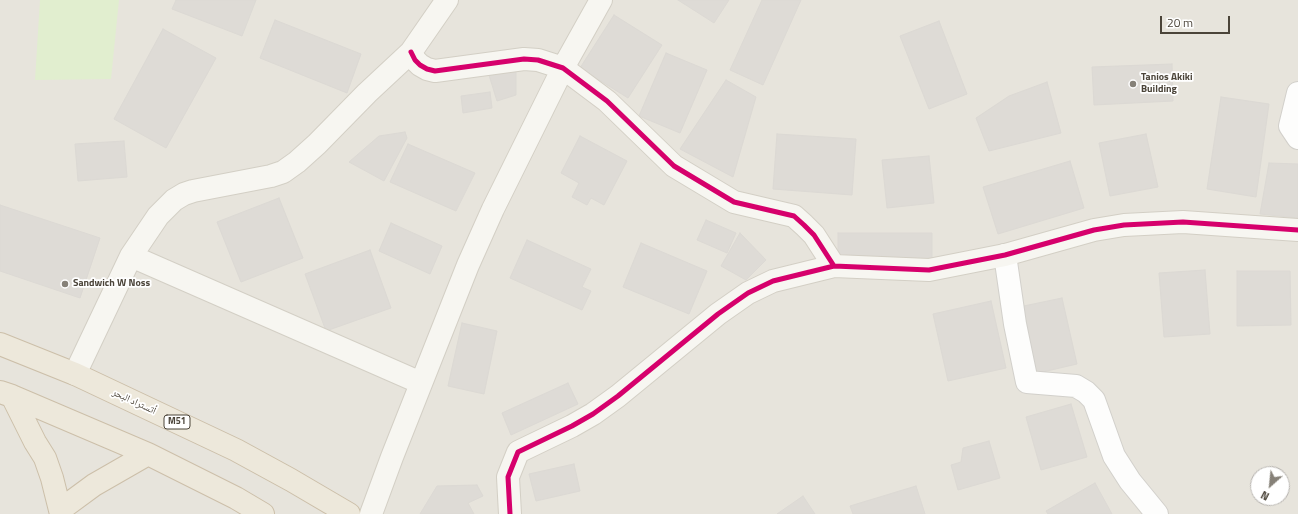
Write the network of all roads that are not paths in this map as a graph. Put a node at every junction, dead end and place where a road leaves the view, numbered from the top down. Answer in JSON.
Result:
{"nodes":[{"id":1,"x":448,"y":0,"type":"edge"},
{"id":2,"x":601,"y":0,"type":"edge"},
{"id":3,"x":411,"y":52,"type":"junction"},
{"id":4,"x":563,"y":68,"type":"junction"},
{"id":5,"x":1298,"y":93,"type":"edge"},
{"id":6,"x":1298,"y":138,"type":"edge"},
{"id":7,"x":1298,"y":230,"type":"edge"},
{"id":8,"x":1005,"y":255,"type":"junction"},
{"id":9,"x":131,"y":256,"type":"junction"},
{"id":10,"x":834,"y":266,"type":"junction"},
{"id":11,"x":0,"y":344,"type":"edge"},
{"id":12,"x":75,"y":374,"type":"junction"},
{"id":13,"x":421,"y":383,"type":"junction"},
{"id":14,"x":6,"y":394,"type":"edge"},
{"id":15,"x":148,"y":454,"type":"junction"},
{"id":16,"x":59,"y":512,"type":"edge"},
{"id":17,"x":263,"y":514,"type":"edge"},
{"id":18,"x":348,"y":514,"type":"edge"},
{"id":19,"x":371,"y":514,"type":"edge"},
{"id":20,"x":510,"y":514,"type":"edge"},
{"id":21,"x":1158,"y":514,"type":"edge"}],
"edges":[{"from":1,"to":3,"type":"main road"},
{"from":2,"to":4,"type":"main road"},
{"from":3,"to":4,"type":"main road"},
{"from":3,"to":9,"type":"main road"},
{"from":4,"to":10,"type":"main road"},
{"from":4,"to":13,"type":"main road"},
{"from":5,"to":6,"type":"street"},
{"from":7,"to":8,"type":"main road"},
{"from":8,"to":10,"type":"main road"},
{"from":8,"to":21,"type":"street"},
{"from":9,"to":12,"type":"main road"},
{"from":9,"to":13,"type":"main road"},
{"from":10,"to":20,"type":"main road"},
{"from":11,"to":12,"type":"highway","name":"أتستراد البحر","number":"M51"},
{"from":12,"to":18,"type":"highway","name":"أتستراد البحر","number":"M51"},
{"from":13,"to":19,"type":"main road"},
{"from":14,"to":15,"type":"highway"},
{"from":14,"to":16,"type":"highway"},
{"from":15,"to":16,"type":"highway"},
{"from":15,"to":17,"type":"highway"}]}
